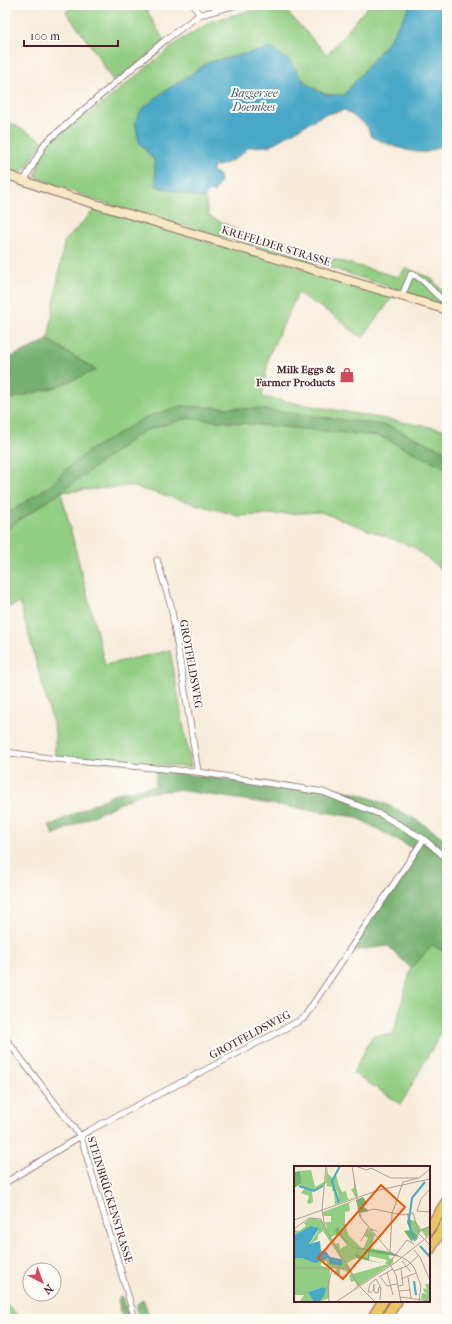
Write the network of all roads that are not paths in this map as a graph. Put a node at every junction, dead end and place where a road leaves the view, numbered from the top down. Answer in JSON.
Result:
{"nodes":[{"id":1,"x":194,"y":5,"type":"edge"},
{"id":2,"x":236,"y":5,"type":"edge"},
{"id":3,"x":199,"y":15,"type":"junction"},
{"id":4,"x":5,"y":174,"type":"edge"},
{"id":5,"x":24,"y":181,"type":"junction"},
{"id":6,"x":402,"y":296,"type":"junction"},
{"id":7,"x":447,"y":302,"type":"edge"},
{"id":8,"x":447,"y":310,"type":"edge"},
{"id":9,"x":157,"y":560,"type":"dead end"},
{"id":10,"x":5,"y":752,"type":"edge"},
{"id":11,"x":198,"y":772,"type":"junction"},
{"id":12,"x":424,"y":839,"type":"junction"},
{"id":13,"x":447,"y":859,"type":"edge"},
{"id":14,"x":5,"y":1038,"type":"edge"},
{"id":15,"x":81,"y":1137,"type":"junction"},
{"id":16,"x":5,"y":1183,"type":"edge"},
{"id":17,"x":447,"y":1201,"type":"edge"},
{"id":18,"x":447,"y":1221,"type":"edge"},
{"id":19,"x":430,"y":1227,"type":"edge"},
{"id":20,"x":430,"y":1249,"type":"edge"},
{"id":21,"x":382,"y":1302,"type":"edge"},
{"id":22,"x":396,"y":1302,"type":"edge"},
{"id":23,"x":134,"y":1319,"type":"edge"},
{"id":24,"x":372,"y":1319,"type":"edge"},
{"id":25,"x":385,"y":1319,"type":"edge"}],
"edges":[{"from":1,"to":3,"type":"street"},
{"from":2,"to":3,"type":"street"},
{"from":3,"to":5,"type":"street"},
{"from":4,"to":5,"type":"main road","name":"KREFELDER STRASSE"},
{"from":5,"to":6,"type":"main road","name":"KREFELDER STRASSE"},
{"from":6,"to":7,"type":"street"},
{"from":6,"to":8,"type":"main road","name":"KREFELDER STRASSE"},
{"from":9,"to":11,"type":"street","name":"GROTFELDSWEG"},
{"from":10,"to":11,"type":"street"},
{"from":11,"to":12,"type":"street"},
{"from":12,"to":13,"type":"street"},
{"from":12,"to":15,"type":"street","name":"GROTFELDSWEG"},
{"from":14,"to":15,"type":"street","name":"STEINBRÜCKENSTRASSE"},
{"from":15,"to":16,"type":"street","name":"GROTFELDSWEG"},
{"from":15,"to":23,"type":"street","name":"STEINBRÜCKENSTRASSE"},
{"from":17,"to":19,"type":"highway"},
{"from":18,"to":20,"type":"highway"},
{"from":21,"to":24,"type":"highway"},
{"from":22,"to":25,"type":"highway"}]}
